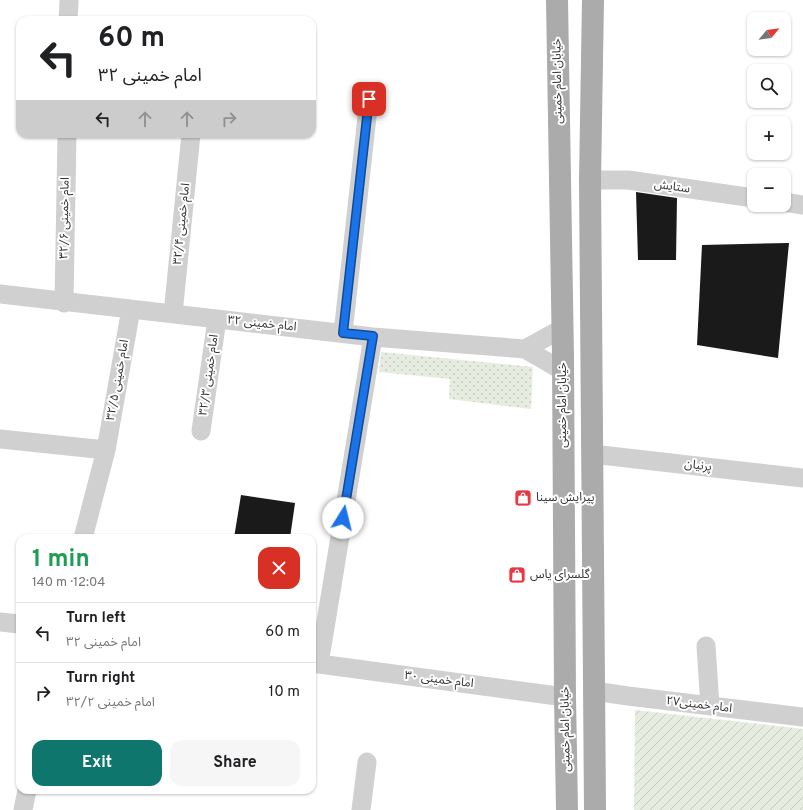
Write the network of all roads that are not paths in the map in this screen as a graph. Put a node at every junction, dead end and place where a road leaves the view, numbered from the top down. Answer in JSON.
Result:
{"nodes":[{"id":1,"x":557,"y":0,"type":"edge"},
{"id":2,"x":592,"y":0,"type":"edge"},
{"id":3,"x":369,"y":99,"type":"dead end"},
{"id":4,"x":67,"y":138,"type":"edge"},
{"id":5,"x":191,"y":138,"type":"edge"},
{"id":6,"x":590,"y":180,"type":"junction"},
{"id":7,"x":747,"y":197,"type":"edge"},
{"id":8,"x":791,"y":203,"type":"edge"},
{"id":9,"x":803,"y":205,"type":"edge"},
{"id":10,"x":0,"y":294,"type":"edge"},
{"id":11,"x":64,"y":303,"type":"junction"},
{"id":12,"x":131,"y":309,"type":"junction"},
{"id":13,"x":173,"y":314,"type":"junction"},
{"id":14,"x":218,"y":319,"type":"junction"},
{"id":15,"x":563,"y":328,"type":"junction"},
{"id":16,"x":343,"y":333,"type":"junction"},
{"id":17,"x":373,"y":336,"type":"junction"},
{"id":18,"x":525,"y":349,"type":"junction"},
{"id":19,"x":563,"y":371,"type":"junction"},
{"id":20,"x":201,"y":431,"type":"dead end"},
{"id":21,"x":0,"y":439,"type":"edge"},
{"id":22,"x":106,"y":450,"type":"junction"},
{"id":23,"x":592,"y":454,"type":"junction"},
{"id":24,"x":803,"y":478,"type":"edge"},
{"id":25,"x":84,"y":534,"type":"edge"},
{"id":26,"x":0,"y":622,"type":"edge"},
{"id":27,"x":16,"y":624,"type":"edge"},
{"id":28,"x":706,"y":646,"type":"dead end"},
{"id":29,"x":316,"y":659,"type":"edge"},
{"id":30,"x":316,"y":664,"type":"edge"},
{"id":31,"x":594,"y":691,"type":"junction"},
{"id":32,"x":565,"y":697,"type":"junction"},
{"id":33,"x":710,"y":706,"type":"junction"},
{"id":34,"x":803,"y":717,"type":"edge"},
{"id":35,"x":367,"y":762,"type":"dead end"},
{"id":36,"x":26,"y":794,"type":"edge"},
{"id":37,"x":23,"y":810,"type":"edge"},
{"id":38,"x":361,"y":810,"type":"edge"},
{"id":39,"x":567,"y":810,"type":"edge"},
{"id":40,"x":595,"y":810,"type":"edge"}],
"edges":[{"from":1,"to":15,"type":"main road","name":"خیابان امام خمینی"},
{"from":2,"to":6,"type":"main road"},
{"from":3,"to":16,"type":"street"},
{"from":4,"to":11,"type":"street","name":"امام خمینی ۳۲/۶"},
{"from":5,"to":13,"type":"street","name":"امام خمینی ۳۲/۴"},
{"from":6,"to":7,"type":"street","name":"ستایش"},
{"from":6,"to":23,"type":"main road"},
{"from":8,"to":9,"type":"street"},
{"from":10,"to":11,"type":"street","name":"امام خمینی ۳۲"},
{"from":11,"to":12,"type":"street","name":"امام خمینی ۳۲"},
{"from":12,"to":13,"type":"street","name":"امام خمینی ۳۲"},
{"from":12,"to":22,"type":"street","name":"امام خمینی ۳۲/۵"},
{"from":13,"to":14,"type":"street","name":"امام خمینی ۳۲"},
{"from":14,"to":16,"type":"street","name":"امام خمینی ۳۲"},
{"from":14,"to":20,"type":"street","name":"امام خمینی ۳۲/۳"},
{"from":15,"to":18,"type":"street"},
{"from":15,"to":19,"type":"main road","name":"خیابان امام خمینی"},
{"from":16,"to":17,"type":"street","name":"امام خمینی ۳۲"},
{"from":17,"to":18,"type":"street","name":"امام خمینی ۳۲"},
{"from":17,"to":29,"type":"street"},
{"from":18,"to":19,"type":"street"},
{"from":19,"to":32,"type":"main road","name":"خیابان امام خمینی"},
{"from":21,"to":22,"type":"street"},
{"from":22,"to":25,"type":"street","name":"امام خمینی ۳۲/۵"},
{"from":23,"to":24,"type":"street","name":"پرنیان"},
{"from":23,"to":31,"type":"main road"},
{"from":26,"to":27,"type":"street"},
{"from":28,"to":33,"type":"street"},
{"from":30,"to":32,"type":"street","name":"امام خمینی ۳۰"},
{"from":31,"to":33,"type":"street","name":"امام خمینی۲۷"},
{"from":31,"to":40,"type":"main road"},
{"from":32,"to":39,"type":"main road","name":"خیابان امام خمینی"},
{"from":33,"to":34,"type":"street","name":"امام خمینی۲۷"},
{"from":35,"to":38,"type":"street"},
{"from":36,"to":37,"type":"street"}]}
